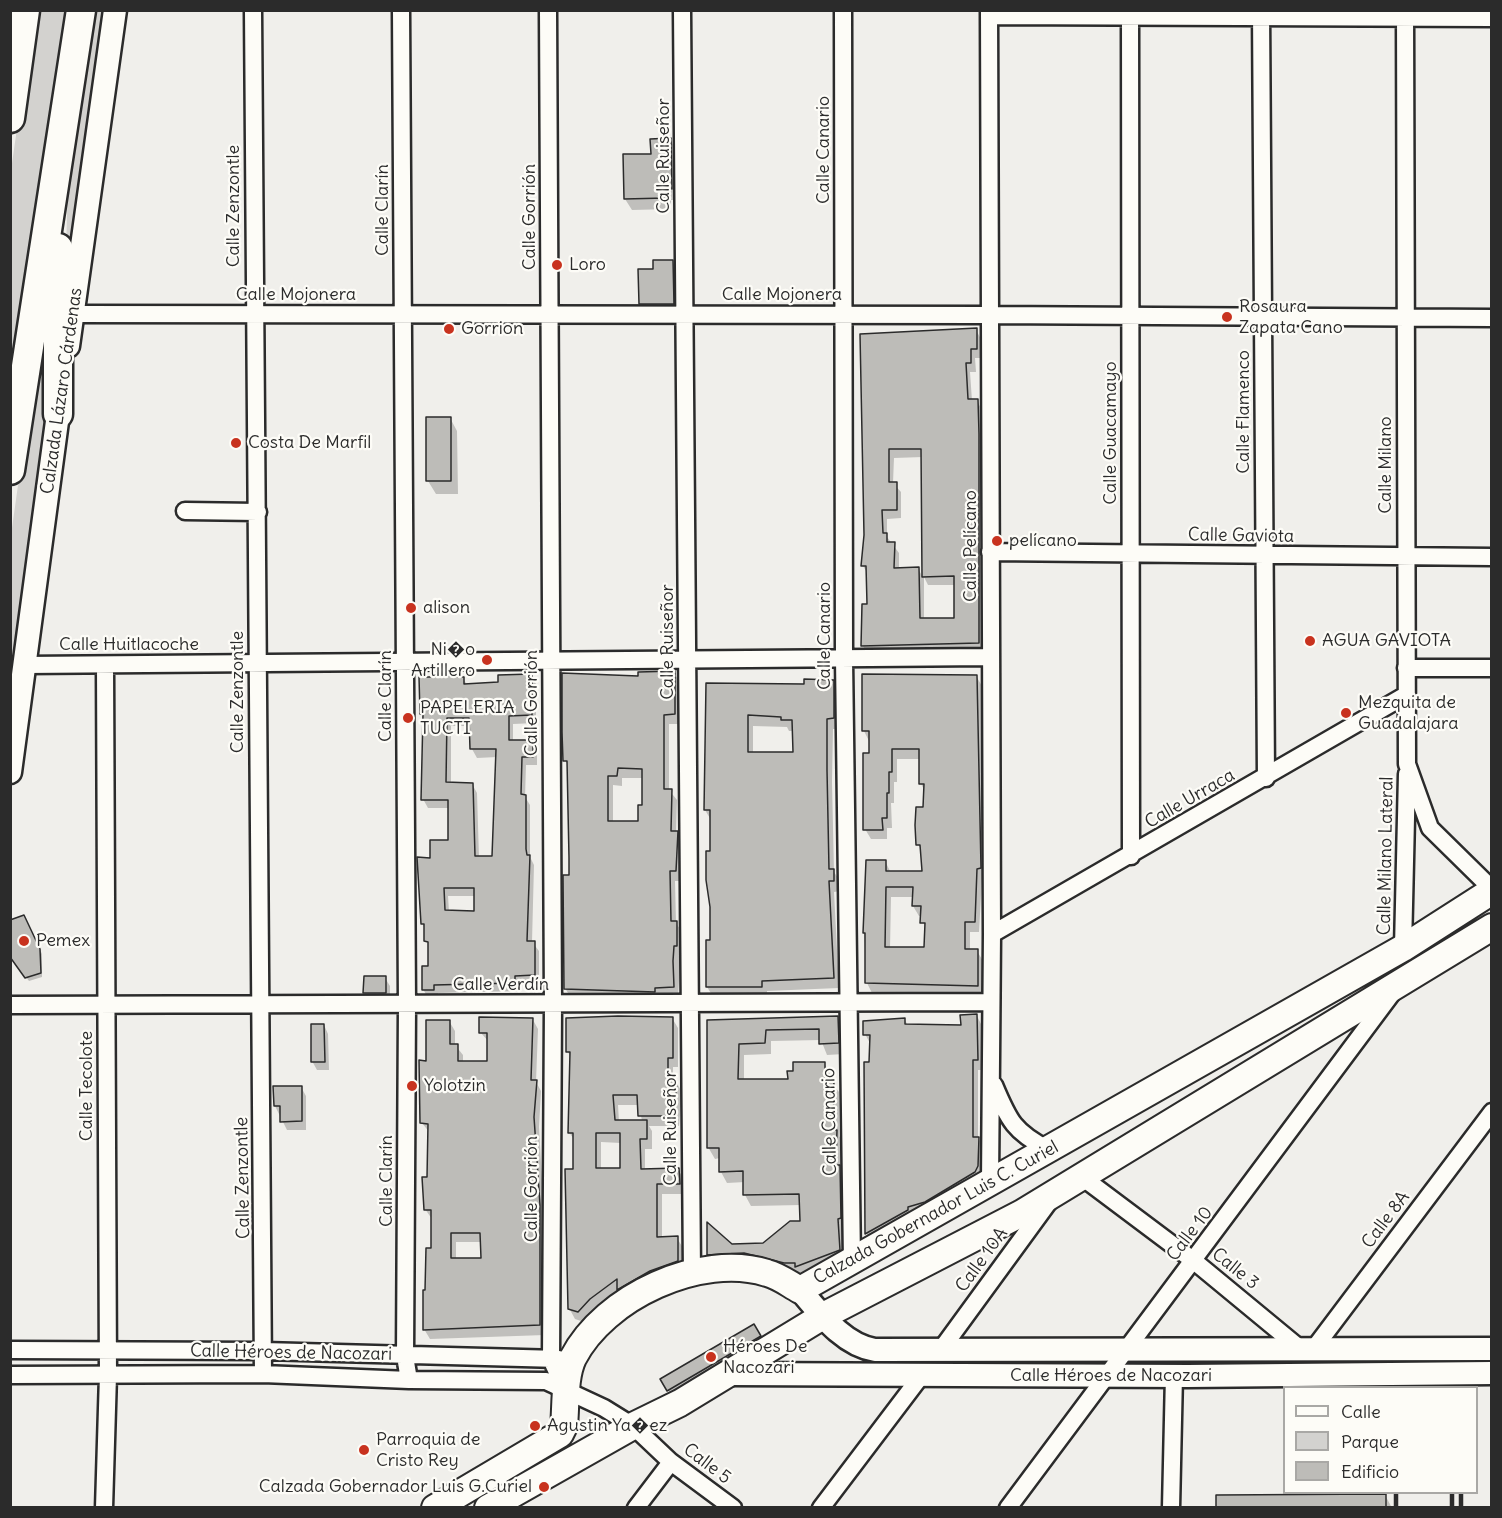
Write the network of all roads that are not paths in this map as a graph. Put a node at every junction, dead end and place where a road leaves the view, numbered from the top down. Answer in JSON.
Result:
{"nodes":[{"id":1,"x":25,"y":10,"type":"edge"},
{"id":2,"x":81,"y":10,"type":"edge"},
{"id":3,"x":116,"y":10,"type":"edge"},
{"id":4,"x":253,"y":10,"type":"edge"},
{"id":5,"x":401,"y":10,"type":"edge"},
{"id":6,"x":548,"y":10,"type":"edge"},
{"id":7,"x":682,"y":10,"type":"edge"},
{"id":8,"x":843,"y":10,"type":"edge"},
{"id":9,"x":989,"y":14,"type":"edge"},
{"id":10,"x":1130,"y":14,"type":"edge"},
{"id":11,"x":1261,"y":14,"type":"edge"},
{"id":12,"x":1405,"y":14,"type":"edge"},
{"id":13,"x":1491,"y":18,"type":"edge"},
{"id":14,"x":20,"y":50,"type":"junction"},
{"id":15,"x":10,"y":86,"type":"edge"},
{"id":16,"x":10,"y":118,"type":"edge"},
{"id":17,"x":61,"y":154,"type":"junction"},
{"id":18,"x":72,"y":314,"type":"junction"},
{"id":19,"x":254,"y":315,"type":"junction"},
{"id":20,"x":403,"y":315,"type":"junction"},
{"id":21,"x":549,"y":315,"type":"junction"},
{"id":22,"x":685,"y":315,"type":"junction"},
{"id":23,"x":843,"y":315,"type":"junction"},
{"id":24,"x":989,"y":315,"type":"junction"},
{"id":25,"x":1131,"y":316,"type":"junction"},
{"id":26,"x":1263,"y":317,"type":"junction"},
{"id":27,"x":1406,"y":318,"type":"junction"},
{"id":28,"x":1491,"y":318,"type":"edge"},
{"id":29,"x":58,"y":414,"type":"junction"},
{"id":30,"x":10,"y":470,"type":"edge"},
{"id":31,"x":185,"y":511,"type":"dead end"},
{"id":32,"x":258,"y":512,"type":"junction"},
{"id":33,"x":990,"y":552,"type":"junction"},
{"id":34,"x":1131,"y":554,"type":"junction"},
{"id":35,"x":1265,"y":555,"type":"junction"},
{"id":36,"x":1406,"y":557,"type":"junction"},
{"id":37,"x":1491,"y":557,"type":"edge"},
{"id":38,"x":990,"y":657,"type":"junction"},
{"id":39,"x":844,"y":659,"type":"junction"},
{"id":40,"x":687,"y":661,"type":"junction"},
{"id":41,"x":551,"y":662,"type":"junction"},
{"id":42,"x":256,"y":664,"type":"junction"},
{"id":43,"x":405,"y":664,"type":"junction"},
{"id":44,"x":25,"y":665,"type":"junction"},
{"id":45,"x":105,"y":665,"type":"junction"},
{"id":46,"x":1406,"y":668,"type":"junction"},
{"id":47,"x":1491,"y":668,"type":"edge"},
{"id":48,"x":1406,"y":695,"type":"junction"},
{"id":49,"x":1407,"y":764,"type":"junction"},
{"id":50,"x":10,"y":772,"type":"edge"},
{"id":51,"x":1266,"y":778,"type":"junction"},
{"id":52,"x":1131,"y":856,"type":"junction"},
{"id":53,"x":1491,"y":890,"type":"edge"},
{"id":54,"x":1491,"y":927,"type":"edge"},
{"id":55,"x":992,"y":934,"type":"junction"},
{"id":56,"x":1403,"y":948,"type":"junction"},
{"id":57,"x":1401,"y":981,"type":"junction"},
{"id":58,"x":991,"y":1002,"type":"junction"},
{"id":59,"x":847,"y":1003,"type":"junction"},
{"id":60,"x":690,"y":1004,"type":"junction"},
{"id":61,"x":10,"y":1005,"type":"edge"},
{"id":62,"x":407,"y":1005,"type":"junction"},
{"id":63,"x":553,"y":1005,"type":"junction"},
{"id":64,"x":106,"y":1006,"type":"junction"},
{"id":65,"x":260,"y":1006,"type":"junction"},
{"id":66,"x":992,"y":1081,"type":"junction"},
{"id":67,"x":1491,"y":1112,"type":"edge"},
{"id":68,"x":1049,"y":1150,"type":"junction"},
{"id":69,"x":1082,"y":1177,"type":"junction"},
{"id":70,"x":990,"y":1183,"type":"junction"},
{"id":71,"x":1055,"y":1193,"type":"junction"},
{"id":72,"x":852,"y":1261,"type":"junction"},
{"id":73,"x":1194,"y":1261,"type":"junction"},
{"id":74,"x":692,"y":1273,"type":"junction"},
{"id":75,"x":800,"y":1290,"type":"junction"},
{"id":76,"x":823,"y":1316,"type":"junction"},
{"id":77,"x":1491,"y":1349,"type":"edge"},
{"id":78,"x":10,"y":1350,"type":"edge"},
{"id":79,"x":264,"y":1350,"type":"junction"},
{"id":80,"x":1127,"y":1350,"type":"junction"},
{"id":81,"x":108,"y":1351,"type":"junction"},
{"id":82,"x":940,"y":1351,"type":"junction"},
{"id":83,"x":1307,"y":1351,"type":"junction"},
{"id":84,"x":405,"y":1356,"type":"junction"},
{"id":85,"x":561,"y":1360,"type":"junction"},
{"id":86,"x":1489,"y":1370,"type":"edge"},
{"id":87,"x":263,"y":1374,"type":"junction"},
{"id":88,"x":731,"y":1374,"type":"junction"},
{"id":89,"x":10,"y":1375,"type":"edge"},
{"id":90,"x":108,"y":1375,"type":"junction"},
{"id":91,"x":1174,"y":1375,"type":"junction"},
{"id":92,"x":921,"y":1376,"type":"junction"},
{"id":93,"x":1107,"y":1376,"type":"junction"},
{"id":94,"x":410,"y":1380,"type":"junction"},
{"id":95,"x":567,"y":1393,"type":"junction"},
{"id":96,"x":633,"y":1426,"type":"junction"},
{"id":97,"x":671,"y":1462,"type":"junction"},
{"id":98,"x":104,"y":1508,"type":"edge"},
{"id":99,"x":435,"y":1508,"type":"edge"},
{"id":100,"x":488,"y":1508,"type":"edge"},
{"id":101,"x":636,"y":1508,"type":"edge"},
{"id":102,"x":733,"y":1508,"type":"edge"},
{"id":103,"x":820,"y":1508,"type":"edge"},
{"id":104,"x":1008,"y":1508,"type":"edge"},
{"id":105,"x":1171,"y":1508,"type":"edge"}],
"edges":[{"from":1,"to":14,"type":"highway"},
{"from":2,"to":17,"type":"highway"},
{"from":3,"to":18,"type":"main road","name":"Calzada Lázaro Cárdenas"},
{"from":4,"to":19,"type":"street","name":"Calle Zenzontle"},
{"from":5,"to":20,"type":"street","name":"Calle Clarín"},
{"from":6,"to":21,"type":"street","name":"Calle Gorrión"},
{"from":7,"to":22,"type":"street","name":"Calle Ruiseñor"},
{"from":8,"to":23,"type":"street","name":"Calle Canario"},
{"from":9,"to":10,"type":"street"},
{"from":9,"to":24,"type":"street","name":"Calle Pelícano"},
{"from":10,"to":11,"type":"street"},
{"from":10,"to":25,"type":"street","name":"Calle Guacamayo"},
{"from":11,"to":12,"type":"street"},
{"from":11,"to":26,"type":"street","name":"Calle Flamenco"},
{"from":12,"to":13,"type":"street"},
{"from":12,"to":27,"type":"street","name":"Calle Milano"},
{"from":14,"to":15,"type":"highway"},
{"from":14,"to":16,"type":"highway"},
{"from":17,"to":29,"type":"highway"},
{"from":17,"to":30,"type":"highway"},
{"from":18,"to":19,"type":"street","name":"Calle Mojonera"},
{"from":18,"to":29,"type":"main road","name":"Calzada Lázaro Cárdenas"},
{"from":19,"to":20,"type":"street","name":"Calle Mojonera"},
{"from":19,"to":32,"type":"street","name":"Calle Zenzontle"},
{"from":20,"to":21,"type":"street","name":"Calle Mojonera"},
{"from":20,"to":43,"type":"street","name":"Calle Clarín"},
{"from":21,"to":22,"type":"street","name":"Calle Mojonera"},
{"from":21,"to":41,"type":"street","name":"Calle Gorrión"},
{"from":22,"to":23,"type":"street","name":"Calle Mojonera"},
{"from":22,"to":40,"type":"street","name":"Calle Ruiseñor"},
{"from":23,"to":24,"type":"street","name":"Calle Mojonera"},
{"from":23,"to":39,"type":"street","name":"Calle Canario"},
{"from":24,"to":25,"type":"street","name":"Calle Mojonera"},
{"from":24,"to":33,"type":"street","name":"Calle Pelícano"},
{"from":25,"to":26,"type":"street","name":"Calle Mojonera"},
{"from":25,"to":34,"type":"street","name":"Calle Guacamayo"},
{"from":26,"to":27,"type":"street","name":"Calle Mojonera"},
{"from":26,"to":35,"type":"street","name":"Calle Flamenco"},
{"from":27,"to":28,"type":"street","name":"Calle Mojonera"},
{"from":27,"to":36,"type":"street","name":"Calle Milano"},
{"from":29,"to":44,"type":"main road","name":"Calzada Lázaro Cárdenas"},
{"from":31,"to":32,"type":"street"},
{"from":32,"to":42,"type":"street","name":"Calle Zenzontle"},
{"from":33,"to":34,"type":"street","name":"Calle Gaviota"},
{"from":33,"to":38,"type":"street","name":"Calle Pelícano"},
{"from":34,"to":35,"type":"street","name":"Calle Gaviota"},
{"from":34,"to":52,"type":"street","name":"Calle Guacamayo"},
{"from":35,"to":36,"type":"street","name":"Calle Gaviota"},
{"from":35,"to":51,"type":"street","name":"Calle Flamenco"},
{"from":36,"to":37,"type":"street","name":"Calle Gaviota"},
{"from":36,"to":46,"type":"street","name":"Calle Milano"},
{"from":38,"to":39,"type":"street","name":"Calle Huitlacoche"},
{"from":38,"to":55,"type":"street","name":"Calle Pelícano"},
{"from":39,"to":40,"type":"street","name":"Calle Huitlacoche"},
{"from":39,"to":59,"type":"street","name":"Calle Canario"},
{"from":40,"to":41,"type":"street","name":"Calle Huitlacoche"},
{"from":40,"to":60,"type":"street","name":"Calle Ruiseñor"},
{"from":41,"to":43,"type":"street","name":"Calle Huitlacoche"},
{"from":41,"to":63,"type":"street","name":"Calle Gorrión"},
{"from":42,"to":43,"type":"street","name":"Calle Huitlacoche"},
{"from":42,"to":45,"type":"street","name":"Calle Huitlacoche"},
{"from":42,"to":65,"type":"street","name":"Calle Zenzontle"},
{"from":43,"to":62,"type":"street","name":"Calle Clarín"},
{"from":44,"to":45,"type":"street","name":"Calle Huitlacoche"},
{"from":44,"to":50,"type":"main road","name":"Calzada Lázaro Cárdenas"},
{"from":45,"to":64,"type":"street","name":"Calle Tecolote"},
{"from":46,"to":47,"type":"street"},
{"from":46,"to":48,"type":"street","name":"Calle Milano"},
{"from":48,"to":49,"type":"street","name":"Calle Milano"},
{"from":48,"to":51,"type":"street","name":"Calle Urraca"},
{"from":49,"to":53,"type":"street","name":"Calle Milano"},
{"from":49,"to":56,"type":"street","name":"Calle Milano Lateral"},
{"from":51,"to":52,"type":"street","name":"Calle Urraca"},
{"from":52,"to":55,"type":"street","name":"Calle Urraca"},
{"from":53,"to":56,"type":"main road","name":"Calzada Gobernador Luis C. Curiel"},
{"from":54,"to":57,"type":"main road","name":"Calzada Gobernador Luis C. Curiel"},
{"from":55,"to":58,"type":"street","name":"Calle Pelícano"},
{"from":56,"to":68,"type":"main road","name":"Calzada Gobernador Luis C. Curiel"},
{"from":57,"to":69,"type":"main road","name":"Calzada Gobernador Luis C. Curiel"},
{"from":57,"to":73,"type":"street","name":"Calle 10"},
{"from":58,"to":59,"type":"street","name":"Calle Verdín"},
{"from":58,"to":66,"type":"street","name":"Calle Pelícano"},
{"from":59,"to":60,"type":"street","name":"Calle Verdín"},
{"from":59,"to":72,"type":"street","name":"Calle Canario"},
{"from":60,"to":63,"type":"street","name":"Calle Verdín"},
{"from":60,"to":74,"type":"street","name":"Calle Ruiseñor"},
{"from":61,"to":64,"type":"street","name":"Calle Verdín"},
{"from":62,"to":63,"type":"street","name":"Calle Verdín"},
{"from":62,"to":65,"type":"street","name":"Calle Verdín"},
{"from":62,"to":84,"type":"street","name":"Calle Clarín"},
{"from":63,"to":85,"type":"street","name":"Calle Gorrión"},
{"from":64,"to":65,"type":"street","name":"Calle Verdín"},
{"from":64,"to":81,"type":"street","name":"Calle Tecolote"},
{"from":65,"to":79,"type":"street","name":"Calle Zenzontle"},
{"from":66,"to":68,"type":"street","name":"Calle Pelícano"},
{"from":66,"to":70,"type":"street","name":"Calle Pelícano"},
{"from":67,"to":83,"type":"street","name":"Calle 8A"},
{"from":68,"to":70,"type":"main road","name":"Calzada Gobernador Luis C. Curiel"},
{"from":69,"to":71,"type":"main road","name":"Calzada Gobernador Luis C. Curiel"},
{"from":69,"to":73,"type":"street","name":"Calle 3"},
{"from":70,"to":72,"type":"main road","name":"Calzada Gobernador Luis C. Curiel"},
{"from":71,"to":76,"type":"main road","name":"Calzada Gobernador Luis C. Curiel"},
{"from":71,"to":82,"type":"street","name":"Calle 10A"},
{"from":72,"to":75,"type":"main road","name":"Calzada Gobernador Luis C. Curiel"},
{"from":73,"to":80,"type":"street","name":"Calle 10"},
{"from":73,"to":83,"type":"street","name":"Calle 3"},
{"from":74,"to":75,"type":"main road","name":"Calzada Gobernador Luis C. Curiel"},
{"from":74,"to":85,"type":"main road","name":"Calzada Gobernador Luis C. Curiel"},
{"from":75,"to":76,"type":"main road","name":"Calle Héroes de Nacozari"},
{"from":76,"to":82,"type":"main road","name":"Calle Héroes de Nacozari"},
{"from":76,"to":88,"type":"main road","name":"Calzada Gobernador Luis C. Curiel"},
{"from":77,"to":83,"type":"main road","name":"Calle Héroes de Nacozari"},
{"from":78,"to":81,"type":"street","name":"Calle Héroes de Nacozari"},
{"from":79,"to":81,"type":"street","name":"Calle Héroes de Nacozari"},
{"from":79,"to":84,"type":"street","name":"Calle Héroes de Nacozari"},
{"from":79,"to":87,"type":"street","name":"Calle Zenzontle"},
{"from":80,"to":82,"type":"main road","name":"Calle Héroes de Nacozari"},
{"from":80,"to":83,"type":"main road","name":"Calle Héroes de Nacozari"},
{"from":80,"to":93,"type":"street","name":"Calle 10"},
{"from":81,"to":90,"type":"street","name":"Calle Tecolote"},
{"from":84,"to":85,"type":"street","name":"Calle Héroes de Nacozari"},
{"from":84,"to":94,"type":"street","name":"Calle Clarín"},
{"from":85,"to":95,"type":"main road","name":"Calzada Gobernador Luis C. Curiel"},
{"from":86,"to":91,"type":"main road","name":"Calle Héroes de Nacozari"},
{"from":87,"to":90,"type":"street","name":"Calle Héroes de Nacozari"},
{"from":87,"to":94,"type":"street","name":"Calle Héroes de Nacozari"},
{"from":88,"to":92,"type":"main road","name":"Calle Héroes de Nacozari"},
{"from":88,"to":96,"type":"main road","name":"Calzada Gobernador Luis C. Curiel"},
{"from":89,"to":90,"type":"street","name":"Calle Héroes de Nacozari"},
{"from":90,"to":98,"type":"street","name":"Calle Tecolote"},
{"from":91,"to":93,"type":"main road","name":"Calle Héroes de Nacozari"},
{"from":91,"to":105,"type":"street"},
{"from":92,"to":93,"type":"main road","name":"Calle Héroes de Nacozari"},
{"from":92,"to":103,"type":"street"},
{"from":93,"to":104,"type":"street","name":"Calle 10"},
{"from":94,"to":95,"type":"street","name":"Calle Héroes de Nacozari"},
{"from":95,"to":96,"type":"street","name":"Calle Héroes de Nacozari"},
{"from":95,"to":99,"type":"main road","name":"Calzada Gobernador Luis C. Curiel"},
{"from":96,"to":97,"type":"street","name":"Calle 5"},
{"from":96,"to":100,"type":"main road","name":"Calzada Gobernador Luis C. Curiel"},
{"from":97,"to":101,"type":"street"},
{"from":97,"to":102,"type":"street","name":"Calle 5"}]}
